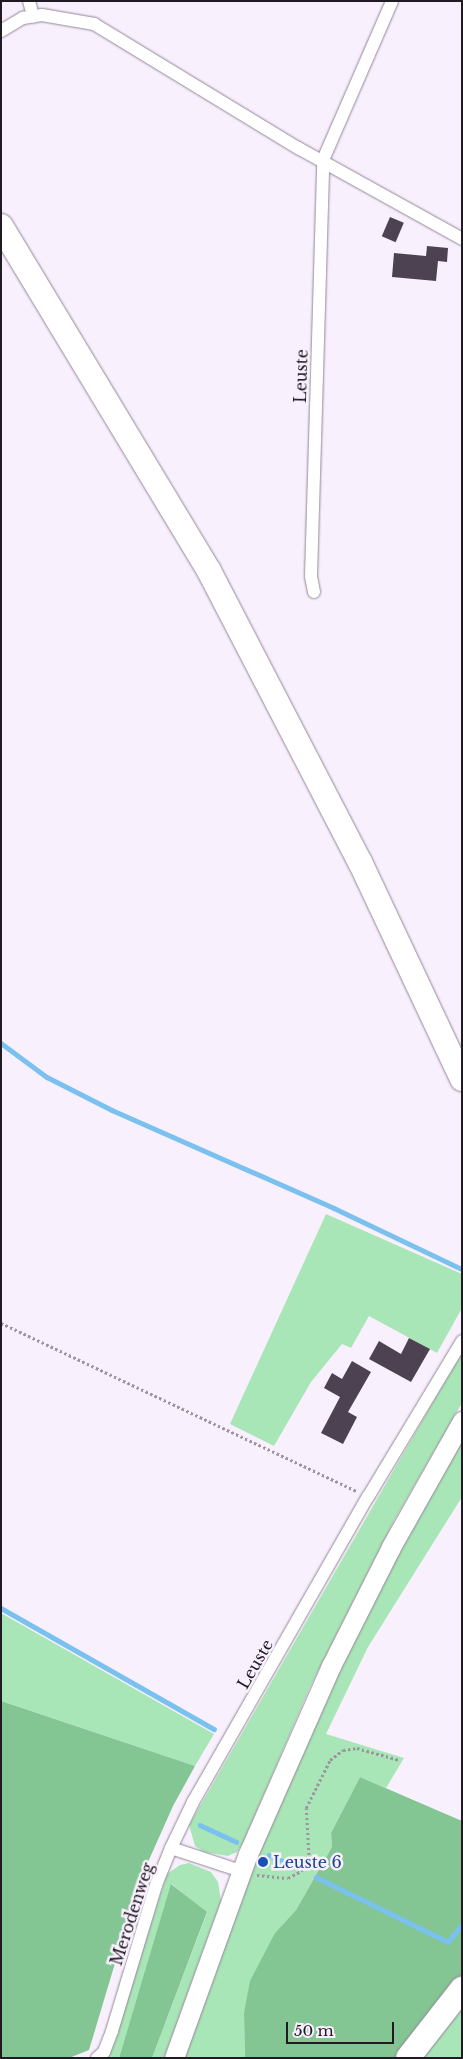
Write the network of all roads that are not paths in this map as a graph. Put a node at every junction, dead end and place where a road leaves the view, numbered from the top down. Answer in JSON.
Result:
{"nodes":[{"id":1,"x":29,"y":1,"type":"edge"},
{"id":2,"x":392,"y":1,"type":"edge"},
{"id":3,"x":33,"y":16,"type":"junction"},
{"id":4,"x":1,"y":31,"type":"edge"},
{"id":5,"x":323,"y":160,"type":"junction"},
{"id":6,"x":1,"y":226,"type":"edge"},
{"id":7,"x":462,"y":239,"type":"edge"},
{"id":8,"x":314,"y":592,"type":"dead end"},
{"id":9,"x":462,"y":1079,"type":"edge"},
{"id":10,"x":462,"y":1341,"type":"edge"},
{"id":11,"x":462,"y":1421,"type":"edge"},
{"id":12,"x":171,"y":1848,"type":"junction"},
{"id":13,"x":241,"y":1872,"type":"junction"},
{"id":14,"x":462,"y":1989,"type":"edge"},
{"id":15,"x":97,"y":2058,"type":"edge"},
{"id":16,"x":174,"y":2058,"type":"edge"},
{"id":17,"x":408,"y":2058,"type":"edge"}],
"edges":[{"from":1,"to":3,"type":"street"},
{"from":2,"to":5,"type":"street","name":"Leuste"},
{"from":3,"to":4,"type":"street"},
{"from":3,"to":5,"type":"street"},
{"from":5,"to":7,"type":"street"},
{"from":5,"to":8,"type":"street","name":"Leuste"},
{"from":6,"to":9,"type":"highway"},
{"from":10,"to":12,"type":"street","name":"Leuste"},
{"from":11,"to":13,"type":"main road"},
{"from":12,"to":13,"type":"street","name":"Merodenweg"},
{"from":12,"to":15,"type":"street","name":"Merodenweg"},
{"from":13,"to":16,"type":"main road"},
{"from":14,"to":17,"type":"highway"}]}
